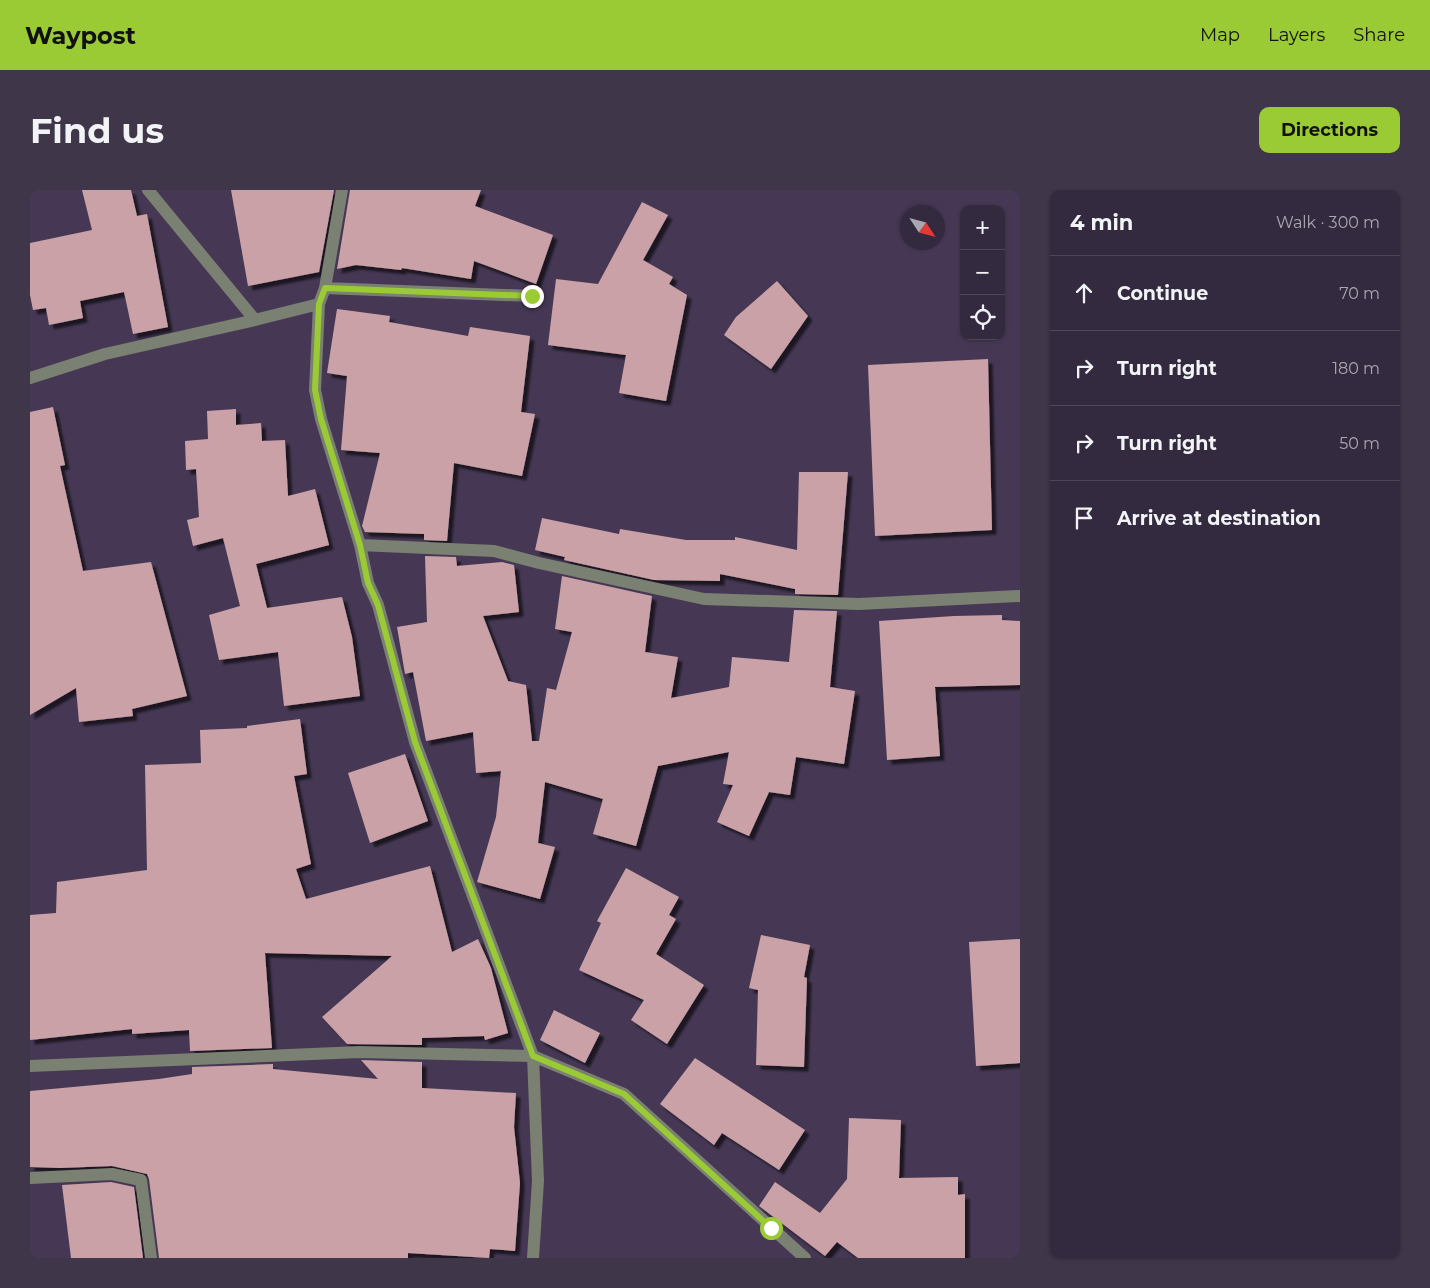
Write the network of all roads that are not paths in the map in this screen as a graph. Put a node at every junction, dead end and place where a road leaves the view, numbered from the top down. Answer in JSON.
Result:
{"nodes":[{"id":1,"x":148,"y":190,"type":"edge"},
{"id":2,"x":342,"y":190,"type":"edge"},
{"id":3,"x":325,"y":288,"type":"junction"},
{"id":4,"x":532,"y":296,"type":"dead end"},
{"id":5,"x":319,"y":304,"type":"junction"},
{"id":6,"x":255,"y":320,"type":"junction"},
{"id":7,"x":30,"y":378,"type":"edge"},
{"id":8,"x":360,"y":545,"type":"junction"},
{"id":9,"x":1020,"y":596,"type":"edge"},
{"id":10,"x":533,"y":1056,"type":"junction"},
{"id":11,"x":30,"y":1066,"type":"edge"},
{"id":12,"x":30,"y":1178,"type":"edge"},
{"id":13,"x":150,"y":1258,"type":"edge"},
{"id":14,"x":534,"y":1258,"type":"edge"},
{"id":15,"x":805,"y":1258,"type":"edge"}],
"edges":[{"from":1,"to":6,"type":"street"},
{"from":2,"to":3,"type":"street"},
{"from":3,"to":4,"type":"street"},
{"from":3,"to":5,"type":"street"},
{"from":5,"to":6,"type":"street"},
{"from":5,"to":8,"type":"street"},
{"from":6,"to":7,"type":"street"},
{"from":8,"to":9,"type":"street"},
{"from":8,"to":10,"type":"street"},
{"from":10,"to":11,"type":"street"},
{"from":10,"to":14,"type":"street"},
{"from":10,"to":15,"type":"street"},
{"from":12,"to":13,"type":"street"}]}
